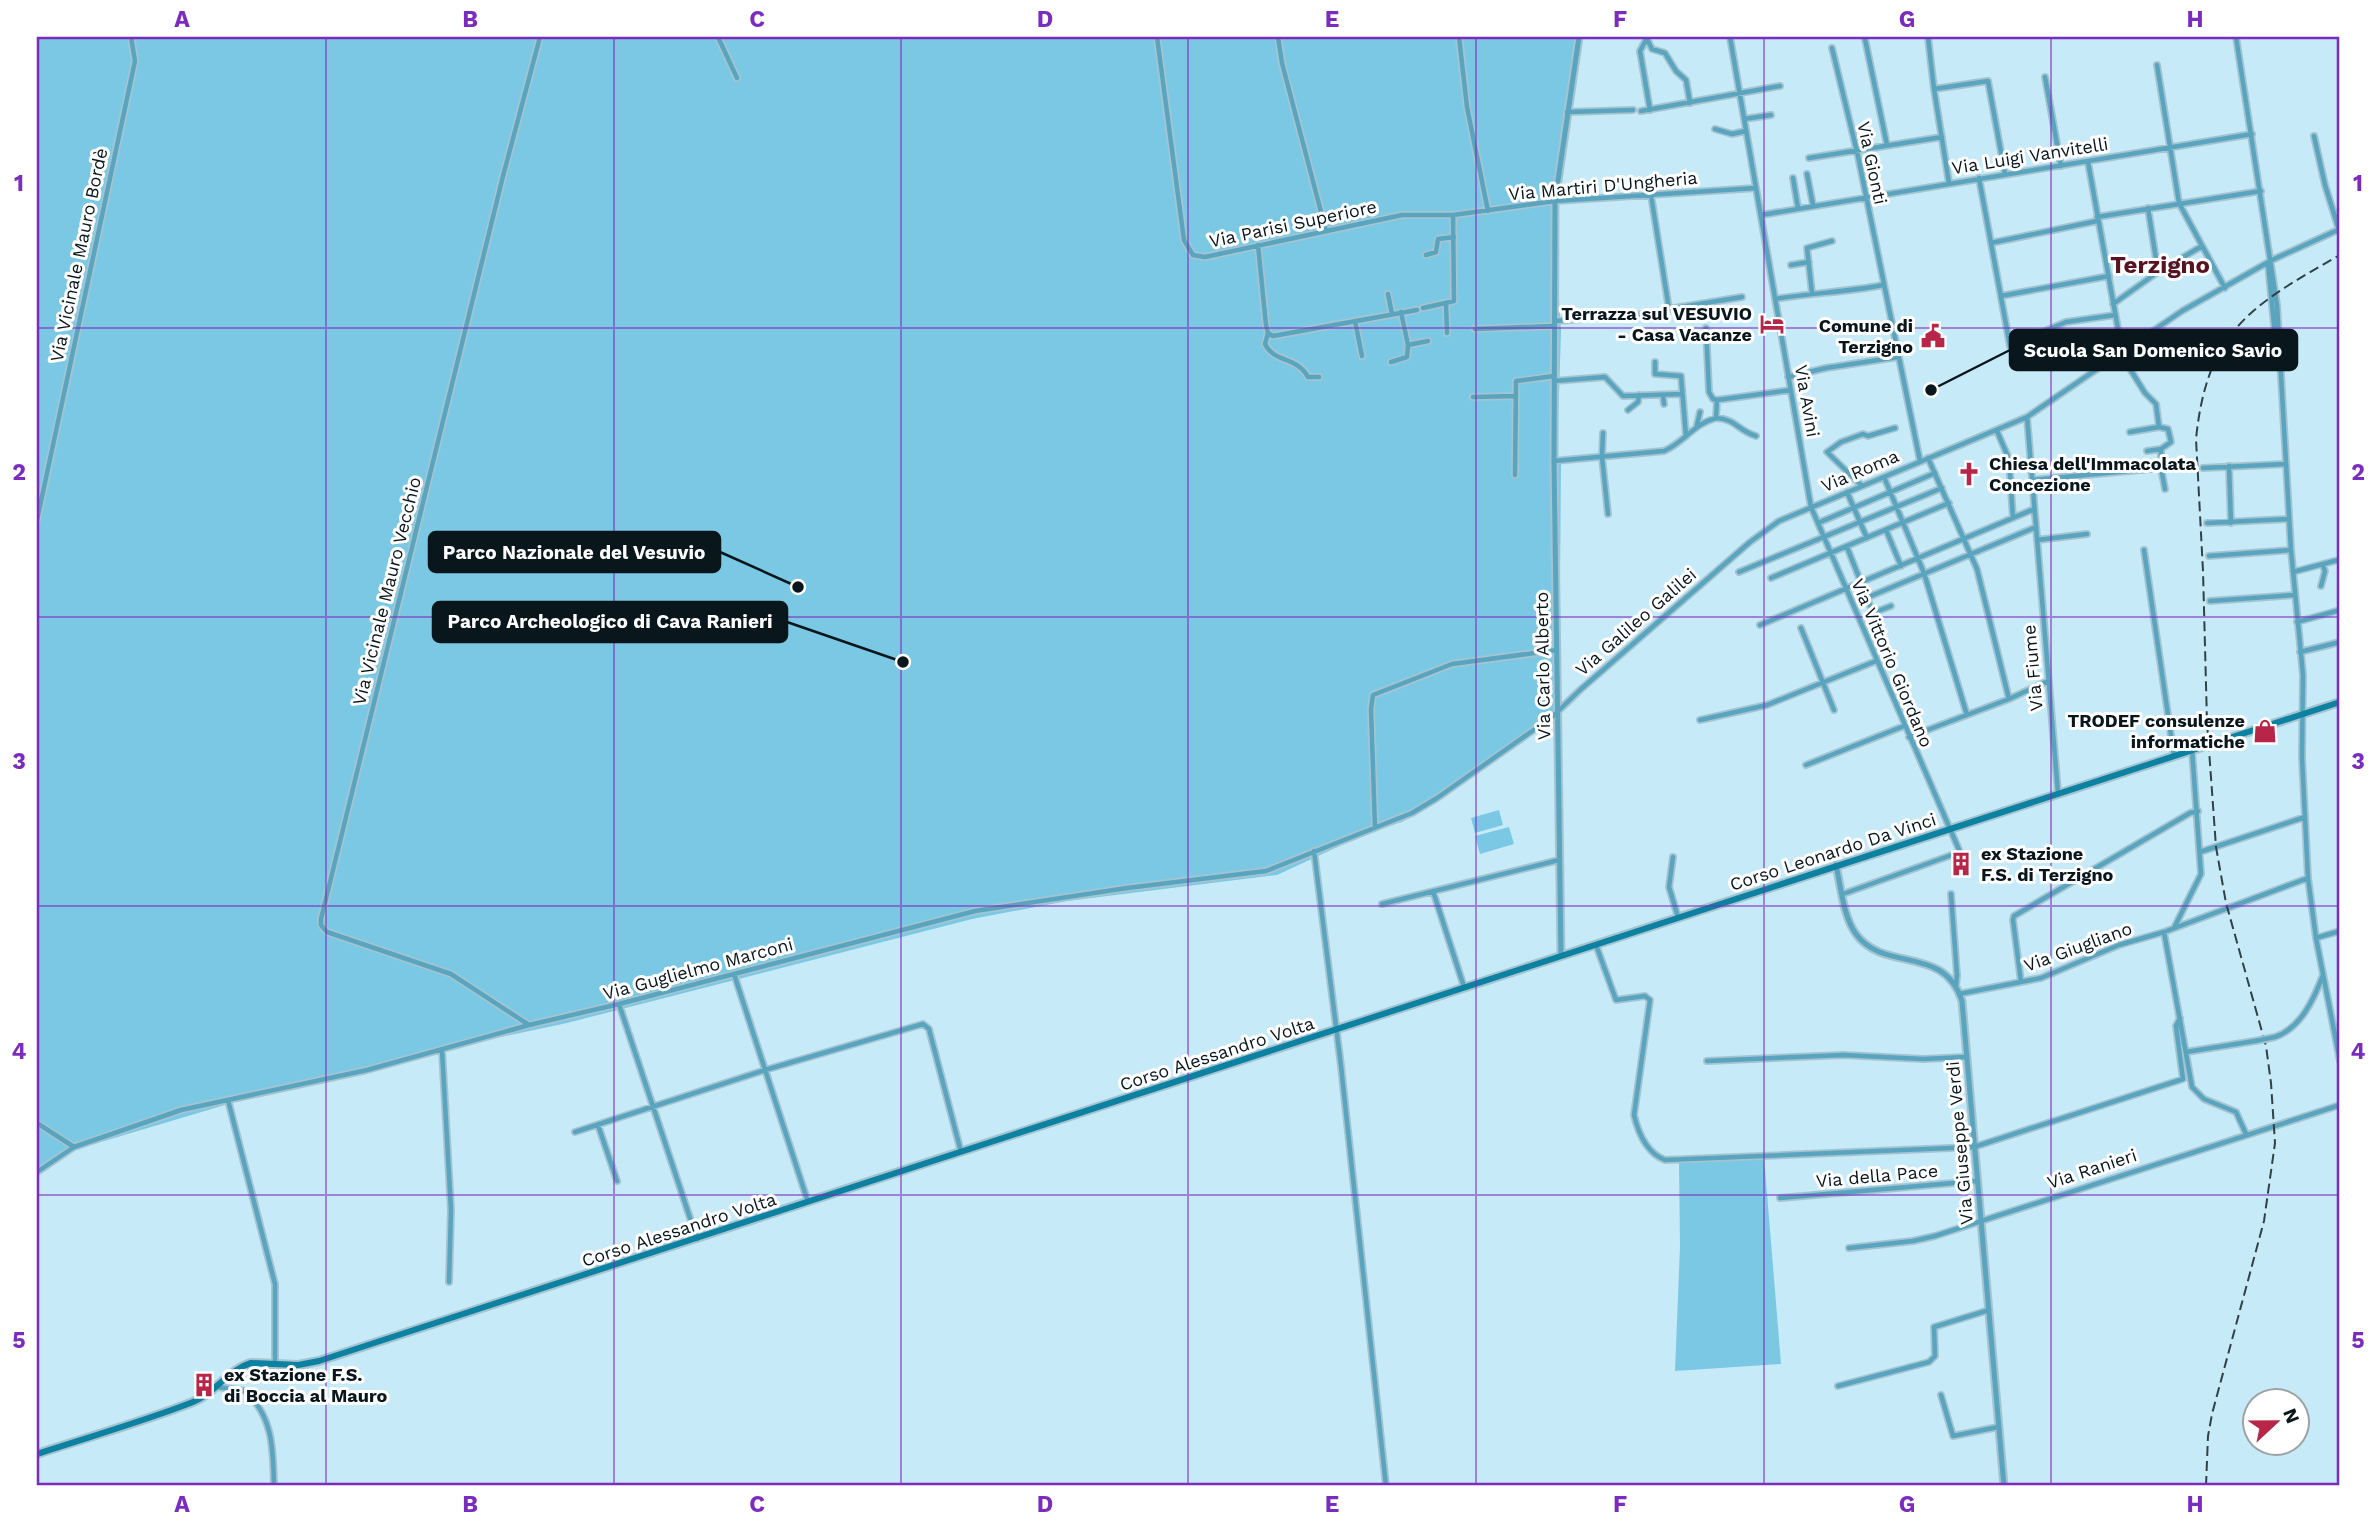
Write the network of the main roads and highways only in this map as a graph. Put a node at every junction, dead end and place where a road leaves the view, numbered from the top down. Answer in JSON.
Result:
{"nodes":[{"id":1,"x":2340,"y":702,"type":"edge"},
{"id":2,"x":1335,"y":1030,"type":"joint"},
{"id":3,"x":37,"y":1454,"type":"edge"}],
"edges":[{"from":1,"to":2,"type":"main road","name":"Corso Leonardo Da Vinci"},
{"from":2,"to":3,"type":"main road","name":"Corso Alessandro Volta"}]}
